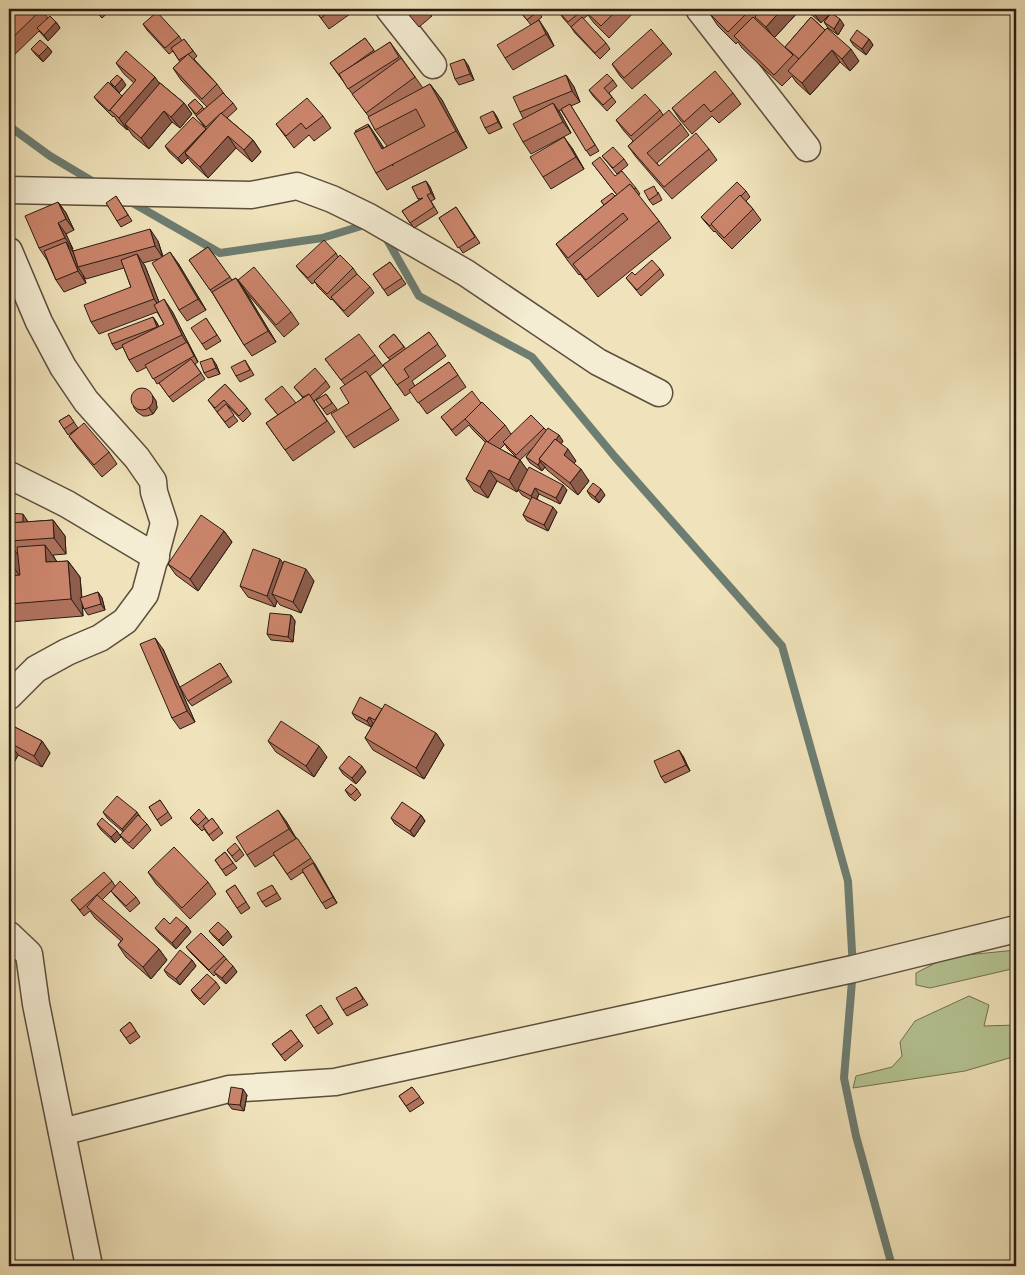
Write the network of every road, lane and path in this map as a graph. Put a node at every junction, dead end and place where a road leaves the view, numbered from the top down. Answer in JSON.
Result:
{"nodes":[{"id":1,"x":389,"y":9,"type":"edge"},
{"id":2,"x":700,"y":9,"type":"edge"},
{"id":3,"x":433,"y":65,"type":"dead end"},
{"id":4,"x":807,"y":148,"type":"dead end"},
{"id":5,"x":9,"y":190,"type":"edge"},
{"id":6,"x":9,"y":251,"type":"edge"},
{"id":7,"x":659,"y":393,"type":"dead end"},
{"id":8,"x":9,"y":475,"type":"edge"},
{"id":9,"x":156,"y":557,"type":"junction"},
{"id":10,"x":9,"y":696,"type":"edge"},
{"id":11,"x":1016,"y":929,"type":"edge"},
{"id":12,"x":9,"y":935,"type":"edge"},
{"id":13,"x":62,"y":1132,"type":"junction"},
{"id":14,"x":89,"y":1266,"type":"edge"}],
"edges":[{"from":1,"to":3,"type":"street"},
{"from":2,"to":4,"type":"street"},
{"from":5,"to":7,"type":"street"},
{"from":6,"to":9,"type":"street"},
{"from":8,"to":9,"type":"street"},
{"from":9,"to":10,"type":"street"},
{"from":11,"to":13,"type":"street"},
{"from":12,"to":13,"type":"street"},
{"from":13,"to":14,"type":"street"}]}
